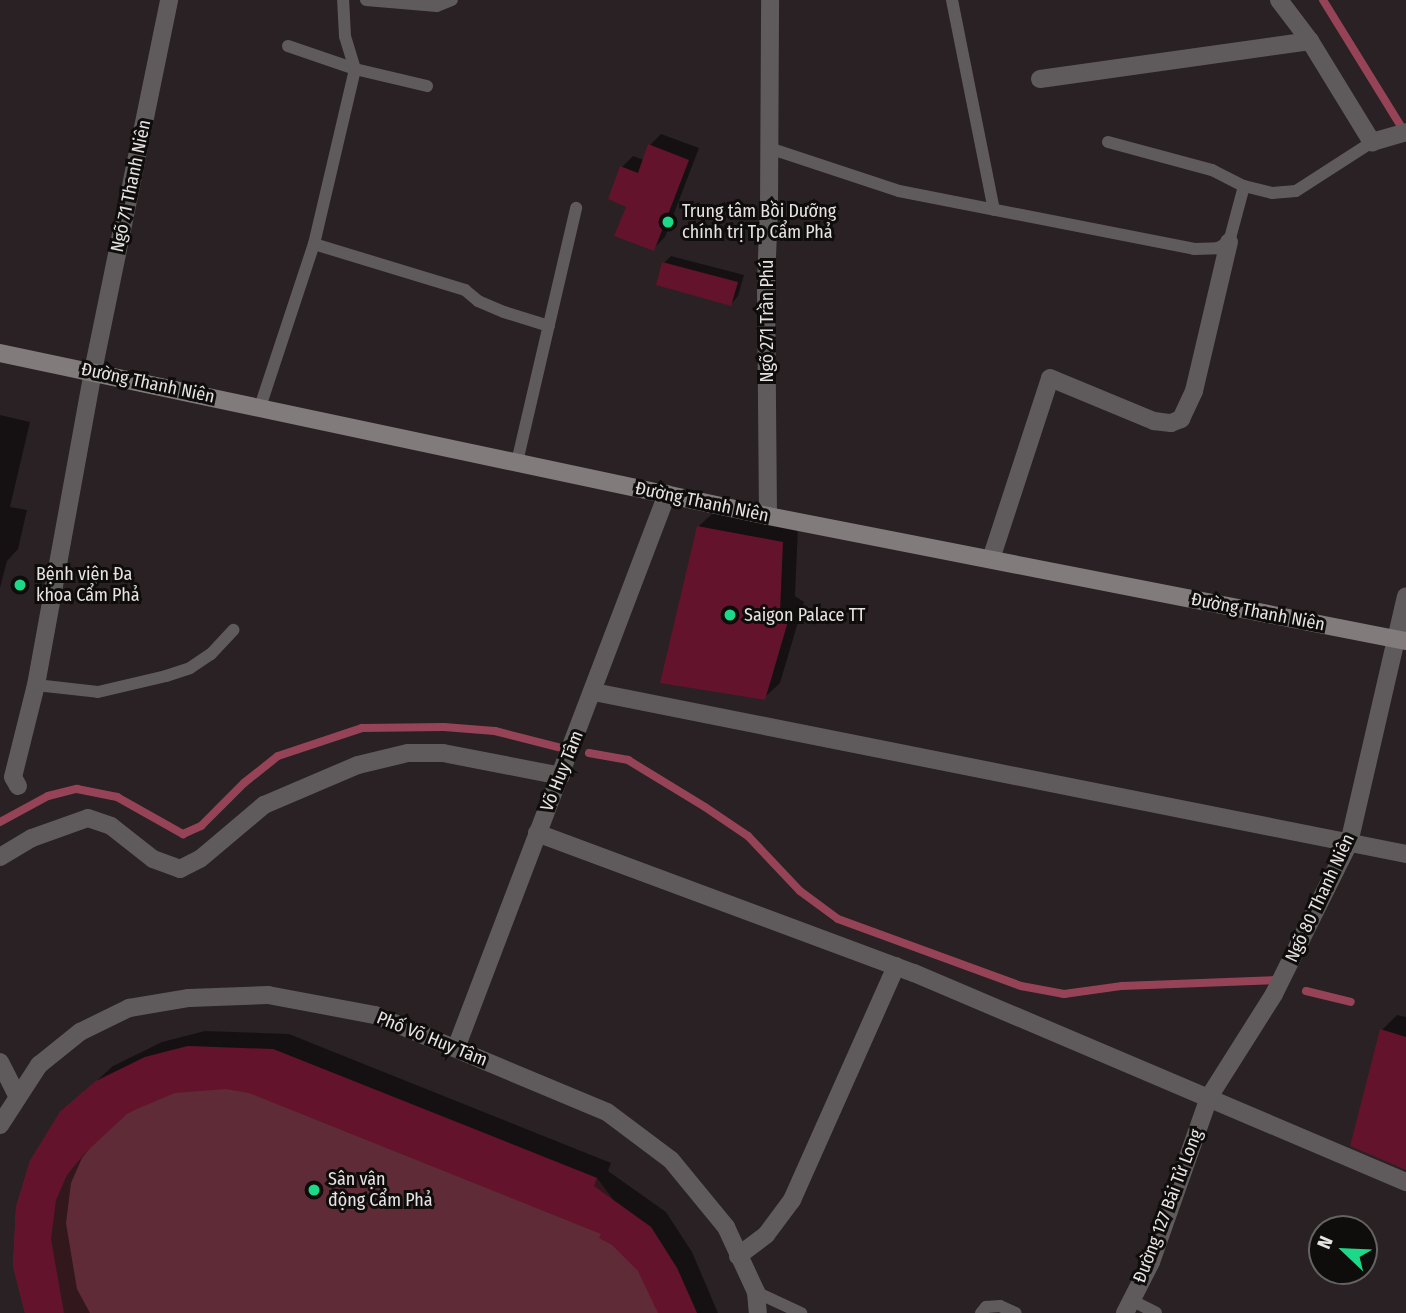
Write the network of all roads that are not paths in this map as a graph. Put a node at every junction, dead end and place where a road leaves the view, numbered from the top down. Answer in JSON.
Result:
{"nodes":[{"id":1,"x":169,"y":0,"type":"edge"},
{"id":2,"x":343,"y":0,"type":"edge"},
{"id":3,"x":366,"y":0,"type":"edge"},
{"id":4,"x":453,"y":0,"type":"edge"},
{"id":5,"x":770,"y":0,"type":"edge"},
{"id":6,"x":952,"y":0,"type":"edge"},
{"id":7,"x":1279,"y":0,"type":"edge"},
{"id":8,"x":1310,"y":41,"type":"junction"},
{"id":9,"x":288,"y":46,"type":"dead end"},
{"id":10,"x":355,"y":69,"type":"junction"},
{"id":11,"x":1040,"y":79,"type":"dead end"},
{"id":12,"x":427,"y":86,"type":"dead end"},
{"id":13,"x":1398,"y":134,"type":"edge"},
{"id":14,"x":1108,"y":142,"type":"dead end"},
{"id":15,"x":1372,"y":142,"type":"junction"},
{"id":16,"x":769,"y":148,"type":"junction"},
{"id":17,"x":1244,"y":186,"type":"junction"},
{"id":18,"x":576,"y":208,"type":"dead end"},
{"id":19,"x":994,"y":210,"type":"junction"},
{"id":20,"x":1229,"y":242,"type":"junction"},
{"id":21,"x":314,"y":244,"type":"junction"},
{"id":22,"x":549,"y":326,"type":"junction"},
{"id":23,"x":0,"y":354,"type":"edge"},
{"id":24,"x":93,"y":371,"type":"junction"},
{"id":25,"x":260,"y":407,"type":"junction"},
{"id":26,"x":517,"y":462,"type":"junction"},
{"id":27,"x":667,"y":494,"type":"junction"},
{"id":28,"x":768,"y":516,"type":"junction"},
{"id":29,"x":991,"y":559,"type":"junction"},
{"id":30,"x":1406,"y":596,"type":"edge"},
{"id":31,"x":233,"y":631,"type":"dead end"},
{"id":32,"x":1400,"y":640,"type":"edge"},
{"id":33,"x":36,"y":685,"type":"junction"},
{"id":34,"x":594,"y":692,"type":"junction"},
{"id":35,"x":561,"y":776,"type":"junction"},
{"id":36,"x":18,"y":786,"type":"dead end"},
{"id":37,"x":537,"y":833,"type":"junction"},
{"id":38,"x":1349,"y":843,"type":"junction"},
{"id":39,"x":1406,"y":854,"type":"edge"},
{"id":40,"x":0,"y":857,"type":"edge"},
{"id":41,"x":896,"y":966,"type":"junction"},
{"id":42,"x":456,"y":1048,"type":"junction"},
{"id":43,"x":0,"y":1062,"type":"edge"},
{"id":44,"x":16,"y":1096,"type":"junction"},
{"id":45,"x":1209,"y":1097,"type":"junction"},
{"id":46,"x":0,"y":1125,"type":"edge"},
{"id":47,"x":1406,"y":1182,"type":"edge"},
{"id":48,"x":738,"y":1256,"type":"junction"},
{"id":49,"x":756,"y":1292,"type":"junction"},
{"id":50,"x":1128,"y":1306,"type":"edge"},
{"id":51,"x":758,"y":1313,"type":"edge"},
{"id":52,"x":801,"y":1313,"type":"edge"},
{"id":53,"x":981,"y":1313,"type":"edge"},
{"id":54,"x":1016,"y":1313,"type":"edge"},
{"id":55,"x":1156,"y":1313,"type":"edge"}],
"edges":[{"from":1,"to":24,"type":"street","name":"Ngõ 71 Thanh Niên"},
{"from":2,"to":10,"type":"lane"},
{"from":3,"to":4,"type":"lane"},
{"from":5,"to":16,"type":"street","name":"Ngõ 271 Trần Phú"},
{"from":6,"to":19,"type":"lane"},
{"from":7,"to":8,"type":"street"},
{"from":8,"to":11,"type":"street"},
{"from":8,"to":15,"type":"street"},
{"from":9,"to":10,"type":"lane"},
{"from":10,"to":12,"type":"lane"},
{"from":10,"to":21,"type":"lane"},
{"from":13,"to":15,"type":"street"},
{"from":14,"to":17,"type":"lane"},
{"from":15,"to":17,"type":"lane"},
{"from":16,"to":19,"type":"lane"},
{"from":16,"to":28,"type":"street","name":"Ngõ 271 Trần Phú"},
{"from":17,"to":20,"type":"lane"},
{"from":18,"to":22,"type":"lane"},
{"from":19,"to":20,"type":"lane"},
{"from":20,"to":29,"type":"street"},
{"from":21,"to":22,"type":"lane"},
{"from":21,"to":25,"type":"lane"},
{"from":22,"to":26,"type":"lane"},
{"from":23,"to":24,"type":"street","name":"Đường Thanh Niên"},
{"from":24,"to":25,"type":"street","name":"Đường Thanh Niên"},
{"from":24,"to":33,"type":"street","name":"Ngõ 71 Thanh Niên"},
{"from":25,"to":26,"type":"street","name":"Đường Thanh Niên"},
{"from":26,"to":27,"type":"street","name":"Đường Thanh Niên"},
{"from":27,"to":28,"type":"street","name":"Đường Thanh Niên"},
{"from":27,"to":34,"type":"street","name":"Võ Huy Tâm"},
{"from":28,"to":29,"type":"street","name":"Đường Thanh Niên"},
{"from":29,"to":32,"type":"street","name":"Đường Thanh Niên"},
{"from":30,"to":32,"type":"street","name":"Ngõ 80 Thanh Niên"},
{"from":31,"to":33,"type":"lane"},
{"from":32,"to":38,"type":"street","name":"Ngõ 80 Thanh Niên"},
{"from":33,"to":36,"type":"street","name":"Ngõ 71 Thanh Niên"},
{"from":34,"to":35,"type":"street","name":"Võ Huy Tâm"},
{"from":34,"to":38,"type":"street"},
{"from":35,"to":37,"type":"street","name":"Võ Huy Tâm"},
{"from":35,"to":40,"type":"street"},
{"from":37,"to":41,"type":"street"},
{"from":37,"to":42,"type":"street","name":"Võ Huy Tâm"},
{"from":38,"to":39,"type":"street"},
{"from":38,"to":45,"type":"street","name":"Ngõ 80 Thanh Niên"},
{"from":41,"to":45,"type":"street"},
{"from":41,"to":48,"type":"street"},
{"from":42,"to":44,"type":"street","name":"Phố Võ Huy Tâm"},
{"from":42,"to":48,"type":"street","name":"Phố Võ Huy Tâm"},
{"from":43,"to":44,"type":"street"},
{"from":44,"to":46,"type":"street","name":"Phố Võ Huy Tâm"},
{"from":45,"to":47,"type":"street"},
{"from":45,"to":50,"type":"street","name":"Đường 127 Bái Tử Long"},
{"from":48,"to":49,"type":"street","name":"Phố Võ Huy Tâm"},
{"from":49,"to":51,"type":"street","name":"Phố Võ Huy Tâm"},
{"from":49,"to":52,"type":"lane"},
{"from":50,"to":55,"type":"lane"},
{"from":53,"to":54,"type":"lane"}]}
